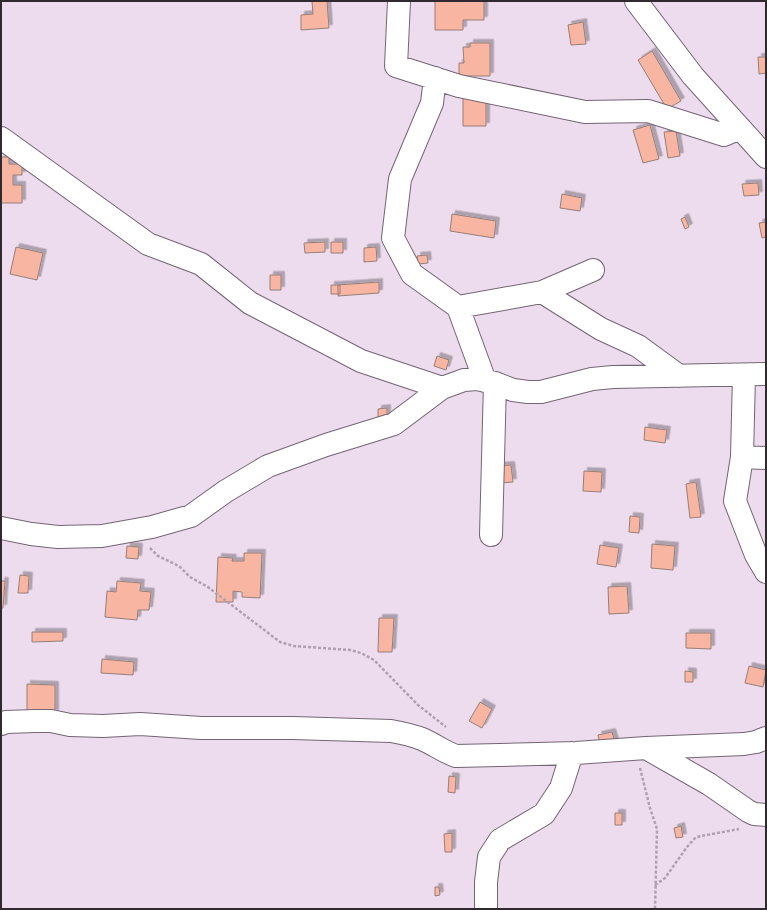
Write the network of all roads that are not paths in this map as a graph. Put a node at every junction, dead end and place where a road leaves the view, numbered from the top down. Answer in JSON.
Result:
{"nodes":[{"id":1,"x":400,"y":1,"type":"edge"},
{"id":2,"x":636,"y":1,"type":"edge"},
{"id":3,"x":435,"y":78,"type":"junction"},
{"id":4,"x":740,"y":128,"type":"junction"},
{"id":5,"x":1,"y":138,"type":"edge"},
{"id":6,"x":766,"y":156,"type":"edge"},
{"id":7,"x":593,"y":270,"type":"dead end"},
{"id":8,"x":542,"y":292,"type":"junction"},
{"id":9,"x":458,"y":308,"type":"junction"},
{"id":10,"x":766,"y":374,"type":"edge"},
{"id":11,"x":744,"y":375,"type":"junction"},
{"id":12,"x":679,"y":376,"type":"junction"},
{"id":13,"x":490,"y":382,"type":"junction"},
{"id":14,"x":442,"y":388,"type":"junction"},
{"id":15,"x":742,"y":457,"type":"junction"},
{"id":16,"x":766,"y":458,"type":"edge"},
{"id":17,"x":1,"y":528,"type":"edge"},
{"id":18,"x":492,"y":534,"type":"dead end"},
{"id":19,"x":766,"y":572,"type":"edge"},
{"id":20,"x":1,"y":724,"type":"edge"},
{"id":21,"x":766,"y":738,"type":"edge"},
{"id":22,"x":641,"y":749,"type":"junction"},
{"id":23,"x":572,"y":753,"type":"junction"},
{"id":24,"x":766,"y":815,"type":"edge"},
{"id":25,"x":486,"y":909,"type":"edge"}],
"edges":[{"from":1,"to":3,"type":"street"},
{"from":2,"to":4,"type":"street"},
{"from":3,"to":4,"type":"street"},
{"from":3,"to":9,"type":"street"},
{"from":4,"to":6,"type":"street"},
{"from":5,"to":14,"type":"street"},
{"from":7,"to":8,"type":"street"},
{"from":8,"to":9,"type":"street"},
{"from":8,"to":12,"type":"street"},
{"from":9,"to":13,"type":"street"},
{"from":10,"to":11,"type":"street"},
{"from":11,"to":12,"type":"street"},
{"from":11,"to":15,"type":"street"},
{"from":12,"to":13,"type":"street"},
{"from":13,"to":14,"type":"street"},
{"from":13,"to":18,"type":"street"},
{"from":14,"to":17,"type":"street"},
{"from":15,"to":16,"type":"street"},
{"from":15,"to":19,"type":"street"},
{"from":20,"to":23,"type":"street"},
{"from":21,"to":22,"type":"street"},
{"from":22,"to":23,"type":"street"},
{"from":22,"to":24,"type":"street"},
{"from":23,"to":25,"type":"street"}]}
